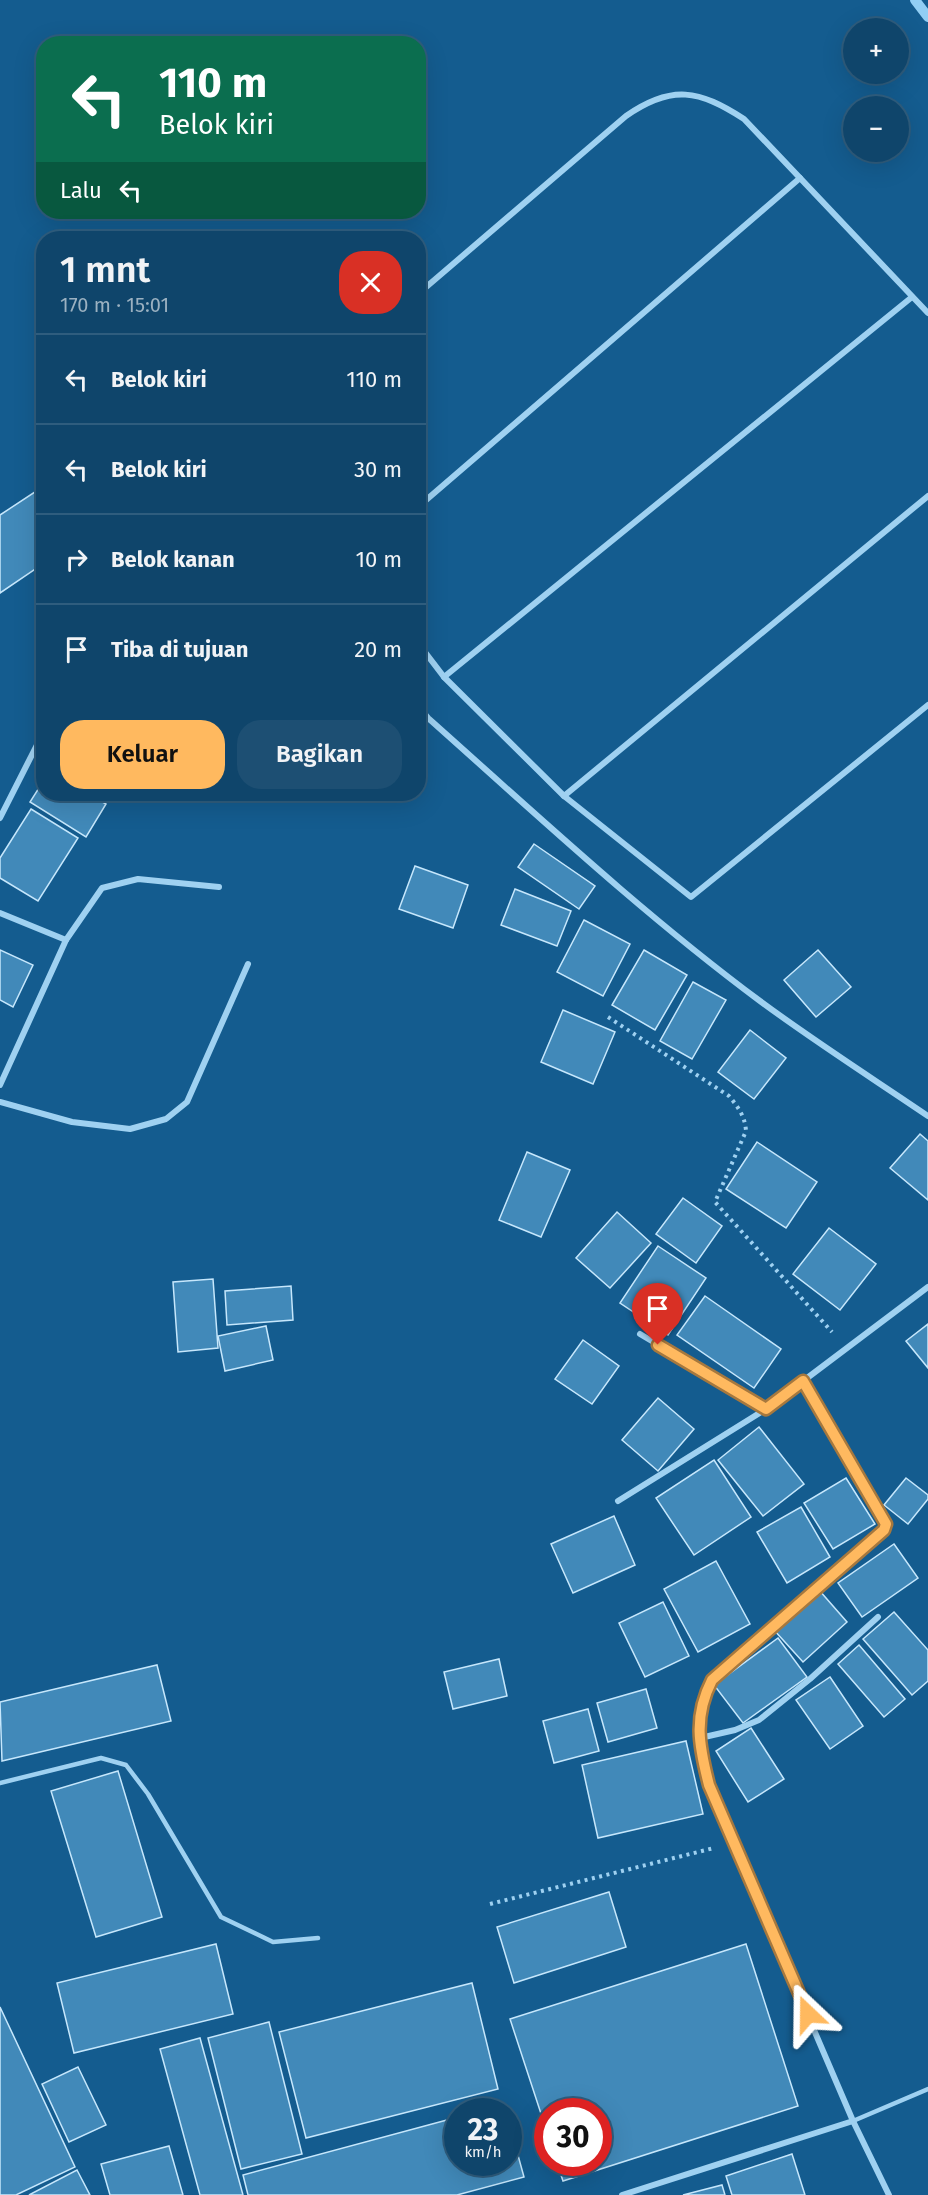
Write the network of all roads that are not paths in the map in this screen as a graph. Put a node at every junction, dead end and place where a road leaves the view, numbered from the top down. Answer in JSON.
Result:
{"nodes":[{"id":1,"x":800,"y":178,"type":"junction"},
{"id":2,"x":426,"y":287,"type":"edge"},
{"id":3,"x":912,"y":297,"type":"junction"},
{"id":4,"x":928,"y":313,"type":"edge"},
{"id":5,"x":928,"y":496,"type":"edge"},
{"id":6,"x":426,"y":500,"type":"edge"},
{"id":7,"x":426,"y":653,"type":"edge"},
{"id":8,"x":444,"y":677,"type":"junction"},
{"id":9,"x":928,"y":705,"type":"edge"},
{"id":10,"x":426,"y":716,"type":"edge"},
{"id":11,"x":36,"y":747,"type":"edge"},
{"id":12,"x":564,"y":796,"type":"junction"},
{"id":13,"x":0,"y":819,"type":"edge"},
{"id":14,"x":219,"y":887,"type":"dead end"},
{"id":15,"x":0,"y":913,"type":"edge"},
{"id":16,"x":66,"y":940,"type":"junction"},
{"id":17,"x":248,"y":963,"type":"dead end"},
{"id":18,"x":0,"y":1085,"type":"edge"},
{"id":19,"x":0,"y":1102,"type":"edge"},
{"id":20,"x":928,"y":1116,"type":"edge"},
{"id":21,"x":928,"y":1287,"type":"edge"},
{"id":22,"x":640,"y":1334,"type":"dead end"},
{"id":23,"x":803,"y":1381,"type":"junction"},
{"id":24,"x":766,"y":1409,"type":"junction"},
{"id":25,"x":618,"y":1501,"type":"dead end"},
{"id":26,"x":878,"y":1617,"type":"dead end"},
{"id":27,"x":700,"y":1738,"type":"junction"},
{"id":28,"x":0,"y":1783,"type":"edge"},
{"id":29,"x":318,"y":1938,"type":"dead end"},
{"id":30,"x":928,"y":2089,"type":"edge"},
{"id":31,"x":854,"y":2121,"type":"junction"},
{"id":32,"x":622,"y":2195,"type":"edge"},
{"id":33,"x":889,"y":2195,"type":"edge"}],
"edges":[{"from":1,"to":2,"type":"street"},
{"from":1,"to":3,"type":"street"},
{"from":1,"to":6,"type":"street"},
{"from":3,"to":4,"type":"street"},
{"from":3,"to":8,"type":"street"},
{"from":5,"to":12,"type":"street"},
{"from":7,"to":8,"type":"street"},
{"from":8,"to":12,"type":"street"},
{"from":9,"to":12,"type":"street"},
{"from":10,"to":20,"type":"street"},
{"from":11,"to":13,"type":"street"},
{"from":14,"to":16,"type":"street"},
{"from":15,"to":16,"type":"street"},
{"from":16,"to":18,"type":"street"},
{"from":17,"to":19,"type":"street"},
{"from":21,"to":23,"type":"street"},
{"from":22,"to":24,"type":"street"},
{"from":23,"to":24,"type":"street"},
{"from":23,"to":27,"type":"street"},
{"from":24,"to":25,"type":"street"},
{"from":26,"to":27,"type":"street"},
{"from":27,"to":31,"type":"street"},
{"from":28,"to":29,"type":"lane"},
{"from":30,"to":31,"type":"lane"},
{"from":31,"to":32,"type":"street"},
{"from":31,"to":33,"type":"street"}]}
